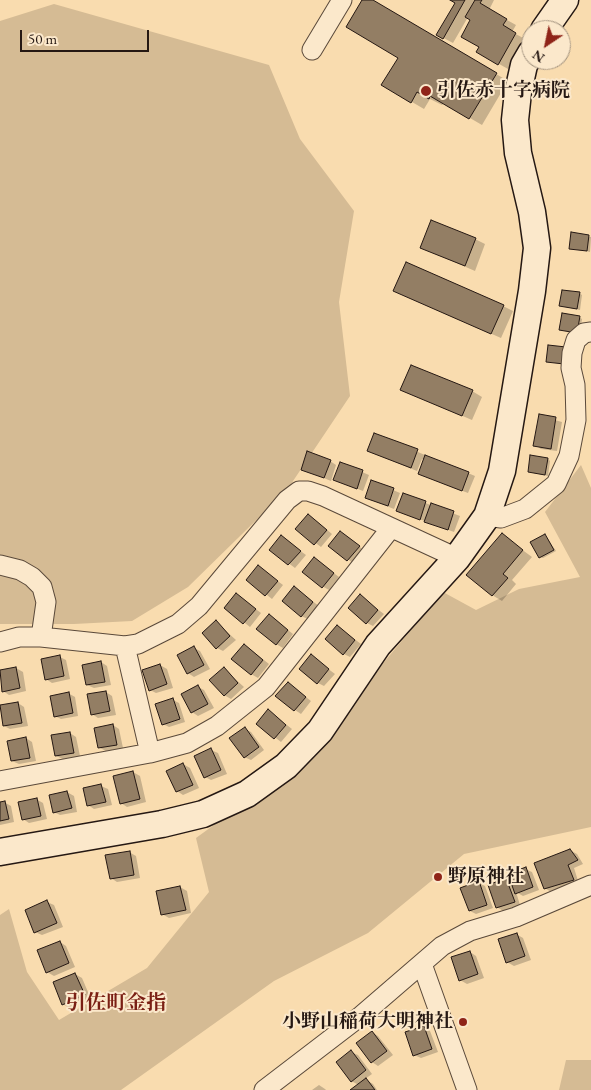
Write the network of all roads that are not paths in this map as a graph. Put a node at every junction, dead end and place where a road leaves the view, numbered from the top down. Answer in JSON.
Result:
{"nodes":[{"id":1,"x":342,"y":0,"type":"edge"},
{"id":2,"x":565,"y":0,"type":"edge"},
{"id":3,"x":551,"y":20,"type":"edge"},
{"id":4,"x":312,"y":50,"type":"dead end"},
{"id":5,"x":523,"y":70,"type":"edge"},
{"id":6,"x":591,"y":332,"type":"edge"},
{"id":7,"x":487,"y":516,"type":"junction"},
{"id":8,"x":391,"y":528,"type":"junction"},
{"id":9,"x":457,"y":558,"type":"junction"},
{"id":10,"x":0,"y":565,"type":"edge"},
{"id":11,"x":41,"y":636,"type":"junction"},
{"id":12,"x":0,"y":642,"type":"edge"},
{"id":13,"x":125,"y":646,"type":"junction"},
{"id":14,"x":150,"y":753,"type":"junction"},
{"id":15,"x":0,"y":781,"type":"edge"},
{"id":16,"x":0,"y":852,"type":"edge"},
{"id":17,"x":591,"y":885,"type":"edge"},
{"id":18,"x":422,"y":964,"type":"junction"},
{"id":19,"x":264,"y":1090,"type":"edge"},
{"id":20,"x":467,"y":1090,"type":"edge"}],
"edges":[{"from":1,"to":4,"type":"street"},
{"from":2,"to":3,"type":"street"},
{"from":5,"to":7,"type":"street"},
{"from":6,"to":7,"type":"street"},
{"from":7,"to":9,"type":"street"},
{"from":8,"to":9,"type":"street"},
{"from":8,"to":13,"type":"street"},
{"from":8,"to":14,"type":"street"},
{"from":9,"to":16,"type":"street"},
{"from":10,"to":11,"type":"street"},
{"from":11,"to":12,"type":"street"},
{"from":11,"to":13,"type":"street"},
{"from":13,"to":14,"type":"street"},
{"from":14,"to":15,"type":"street"},
{"from":17,"to":18,"type":"street"},
{"from":18,"to":19,"type":"street"},
{"from":18,"to":20,"type":"street"}]}
